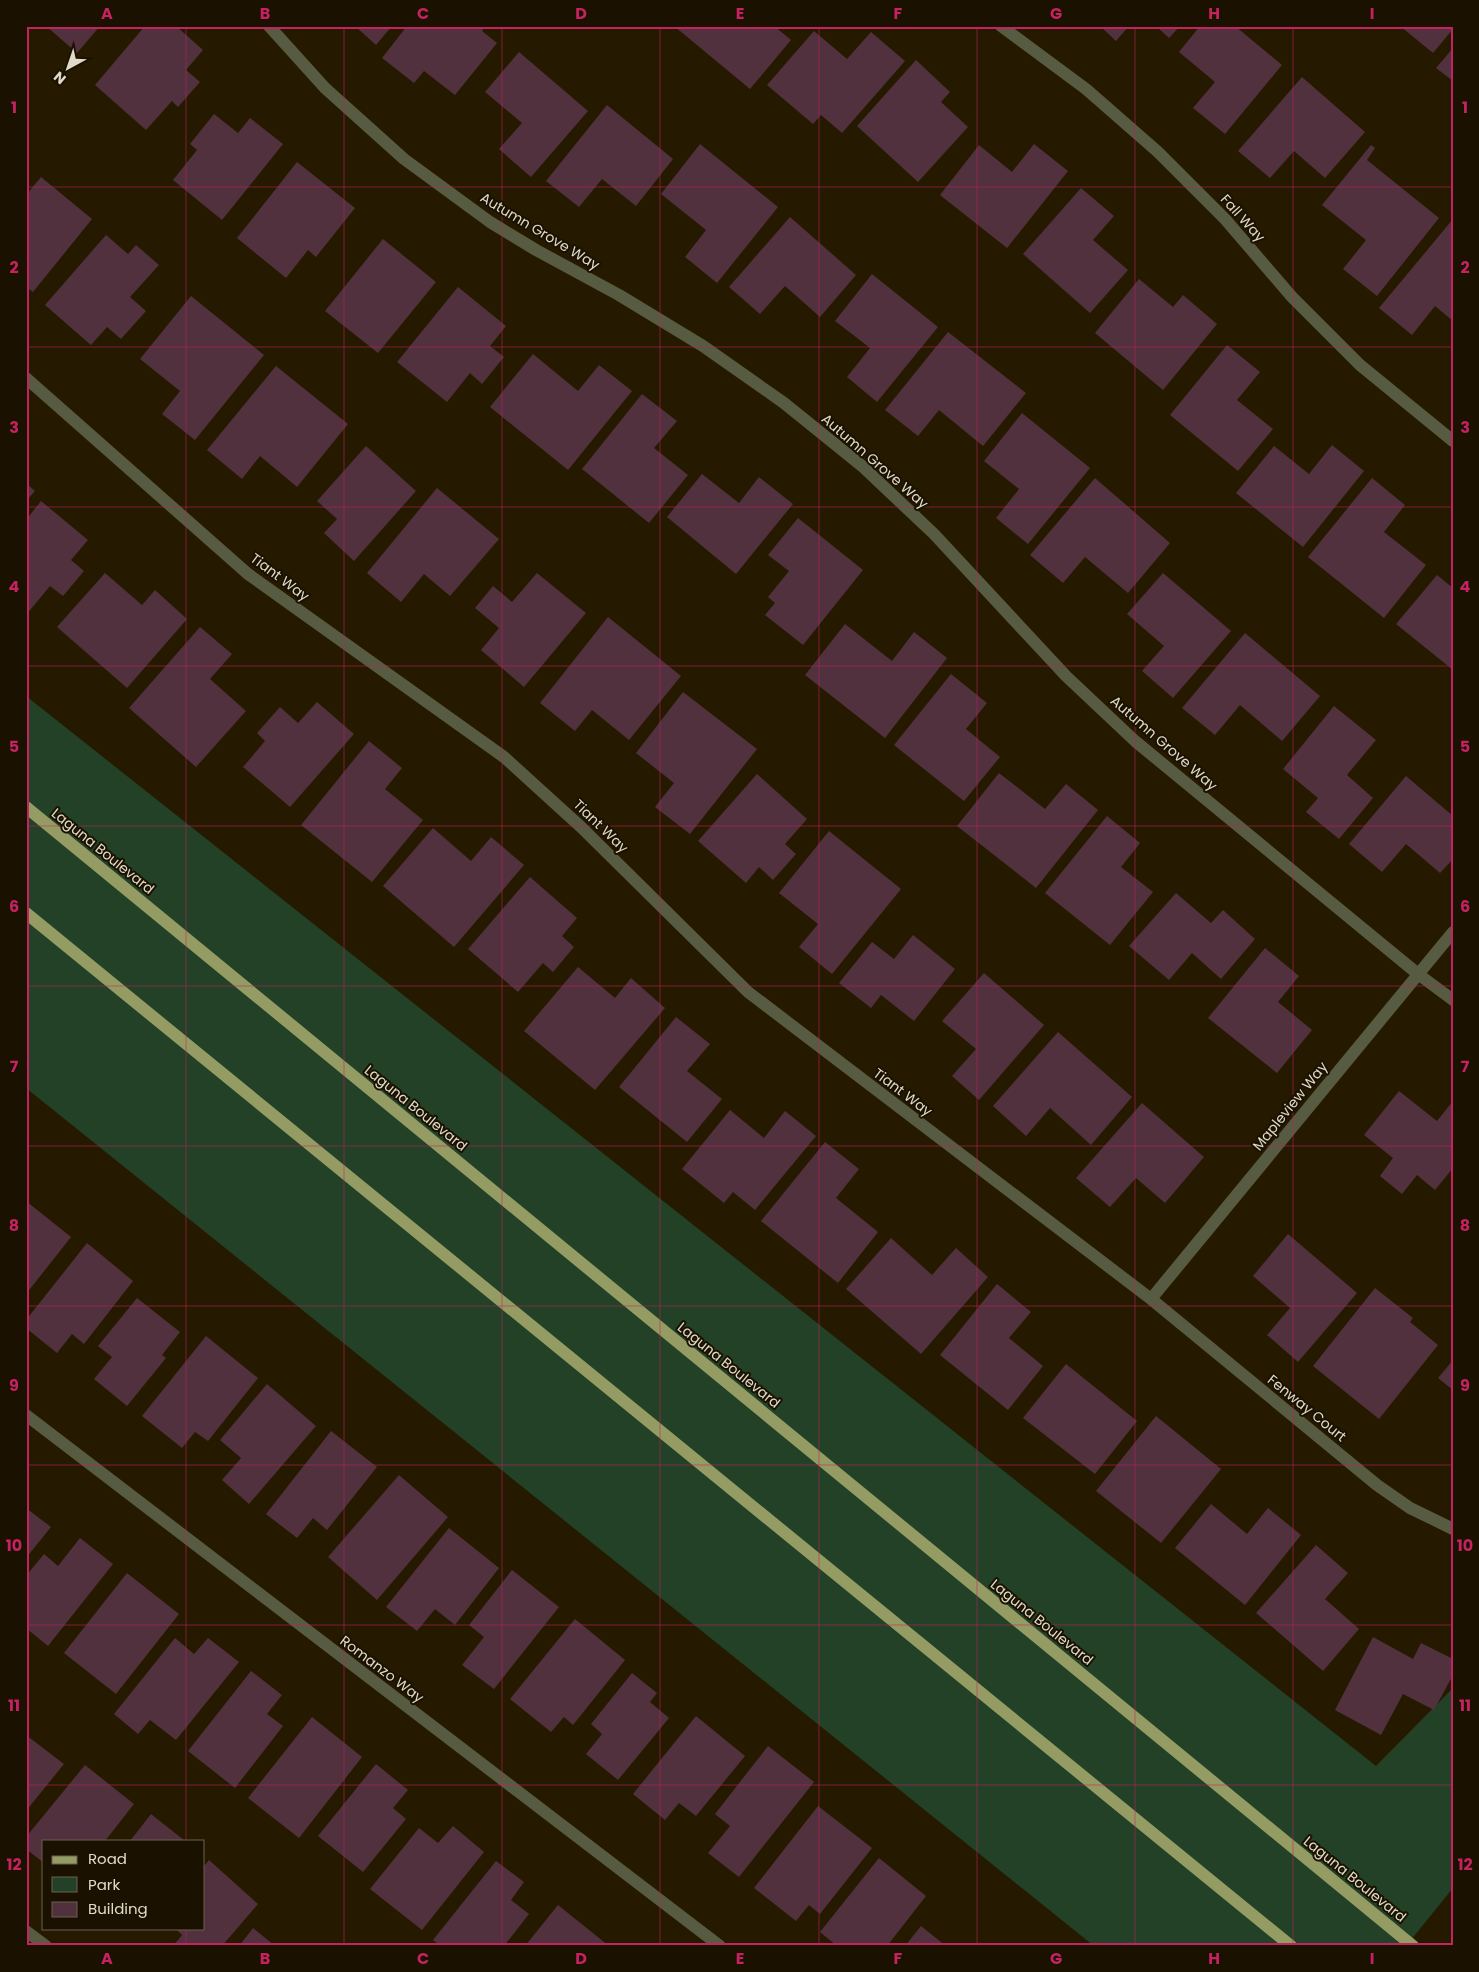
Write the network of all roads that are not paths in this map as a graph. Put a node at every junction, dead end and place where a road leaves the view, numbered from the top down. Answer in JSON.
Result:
{"nodes":[{"id":1,"x":269,"y":26,"type":"edge"},
{"id":2,"x":1002,"y":26,"type":"edge"},
{"id":3,"x":26,"y":378,"type":"edge"},
{"id":4,"x":1453,"y":441,"type":"edge"},
{"id":5,"x":26,"y":807,"type":"edge"},
{"id":6,"x":26,"y":913,"type":"edge"},
{"id":7,"x":1453,"y":932,"type":"edge"},
{"id":8,"x":1418,"y":974,"type":"junction"},
{"id":9,"x":1453,"y":1000,"type":"edge"},
{"id":10,"x":1151,"y":1299,"type":"junction"},
{"id":11,"x":26,"y":1415,"type":"edge"},
{"id":12,"x":1453,"y":1529,"type":"edge"},
{"id":13,"x":26,"y":1931,"type":"edge"},
{"id":14,"x":46,"y":1946,"type":"edge"},
{"id":15,"x":720,"y":1946,"type":"edge"},
{"id":16,"x":1291,"y":1946,"type":"edge"},
{"id":17,"x":1414,"y":1946,"type":"edge"}],
"edges":[{"from":1,"to":8,"type":"street","name":"Autumn Grove Way"},
{"from":2,"to":4,"type":"street","name":"Fall Way"},
{"from":3,"to":10,"type":"street","name":"Tiant Way"},
{"from":5,"to":17,"type":"main road","name":"Laguna Boulevard"},
{"from":6,"to":16,"type":"main road"},
{"from":7,"to":8,"type":"street","name":"Mapleview Way"},
{"from":8,"to":9,"type":"street","name":"Autumn Grove Way"},
{"from":8,"to":10,"type":"street","name":"Mapleview Way"},
{"from":10,"to":12,"type":"street","name":"Fenway Court"},
{"from":11,"to":15,"type":"street","name":"Romanzo Way"},
{"from":13,"to":14,"type":"street"}]}
